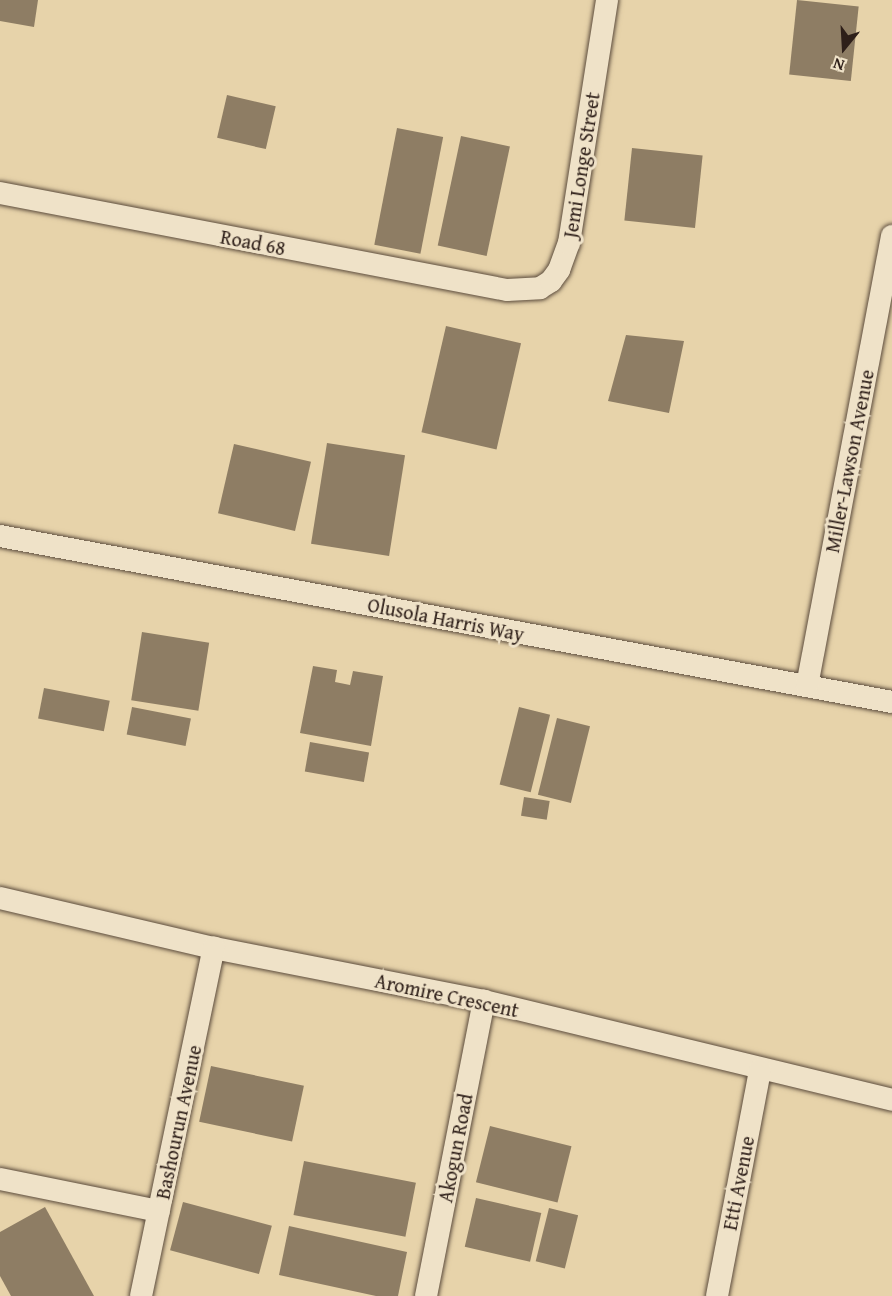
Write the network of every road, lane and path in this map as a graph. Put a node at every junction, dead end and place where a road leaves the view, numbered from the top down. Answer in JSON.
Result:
{"nodes":[{"id":1,"x":607,"y":0,"type":"edge"},
{"id":2,"x":0,"y":193,"type":"edge"},
{"id":3,"x":892,"y":236,"type":"edge"},
{"id":4,"x":507,"y":290,"type":"joint"},
{"id":5,"x":0,"y":536,"type":"edge"},
{"id":6,"x":807,"y":686,"type":"junction"},
{"id":7,"x":892,"y":702,"type":"edge"},
{"id":8,"x":0,"y":898,"type":"edge"},
{"id":9,"x":214,"y":948,"type":"junction"},
{"id":10,"x":484,"y":1001,"type":"junction"},
{"id":11,"x":760,"y":1070,"type":"junction"},
{"id":12,"x":892,"y":1100,"type":"edge"},
{"id":13,"x":0,"y":1179,"type":"edge"},
{"id":14,"x":159,"y":1211,"type":"junction"},
{"id":15,"x":141,"y":1296,"type":"edge"},
{"id":16,"x":426,"y":1296,"type":"edge"},
{"id":17,"x":717,"y":1296,"type":"edge"}],
"edges":[{"from":1,"to":4,"type":"street","name":"Jemi Longe Street"},
{"from":2,"to":4,"type":"street","name":"Road 68"},
{"from":3,"to":6,"type":"street","name":"Miller-Lawson Avenue"},
{"from":5,"to":6,"type":"street","name":"Olusola Harris Way"},
{"from":6,"to":7,"type":"street","name":"Olusola Harris Way"},
{"from":8,"to":9,"type":"street","name":"Aromire Crescent"},
{"from":9,"to":10,"type":"street","name":"Aromire Crescent"},
{"from":9,"to":14,"type":"street","name":"Bashourun Avenue"},
{"from":10,"to":11,"type":"street","name":"Aromire Crescent"},
{"from":10,"to":16,"type":"street","name":"Akogun Road"},
{"from":11,"to":12,"type":"street","name":"Aromire Crescent"},
{"from":11,"to":17,"type":"street","name":"Etti Avenue"},
{"from":13,"to":14,"type":"street"},
{"from":14,"to":15,"type":"street","name":"Bashourun Avenue"}]}
